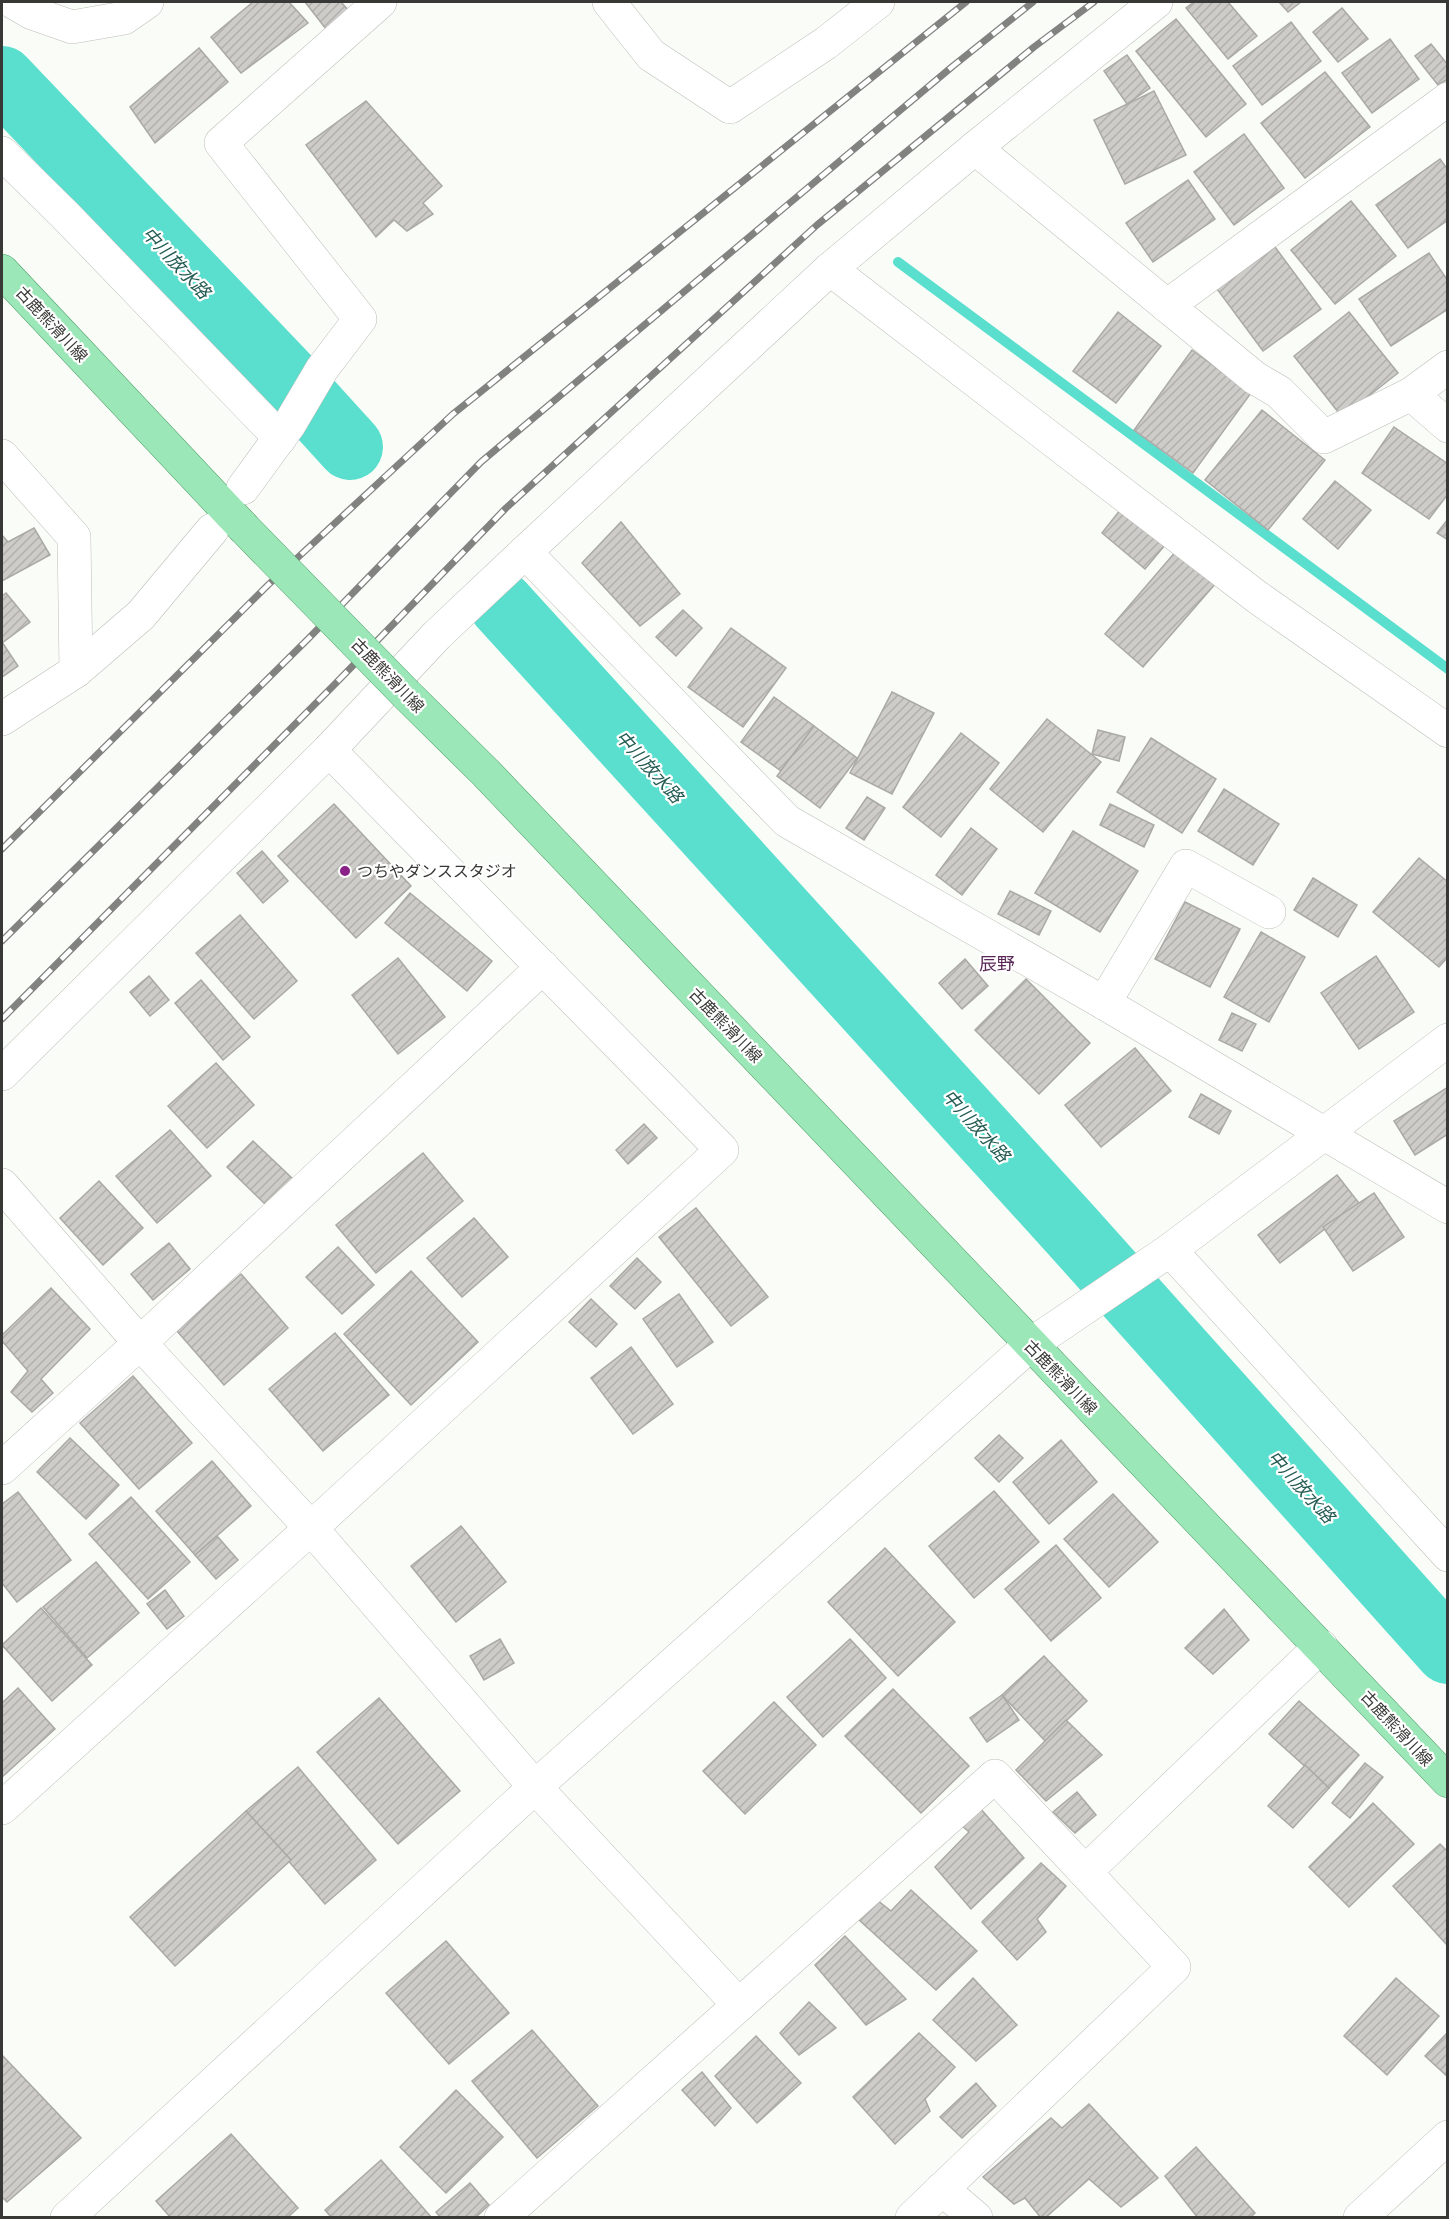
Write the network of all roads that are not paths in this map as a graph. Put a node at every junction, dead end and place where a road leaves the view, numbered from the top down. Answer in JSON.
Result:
{"nodes":[{"id":1,"x":13,"y":2,"type":"edge"},
{"id":2,"x":147,"y":2,"type":"edge"},
{"id":3,"x":381,"y":2,"type":"edge"},
{"id":4,"x":609,"y":2,"type":"edge"},
{"id":5,"x":878,"y":2,"type":"edge"},
{"id":6,"x":1156,"y":2,"type":"edge"},
{"id":7,"x":1448,"y":99,"type":"edge"},
{"id":8,"x":975,"y":148,"type":"junction"},
{"id":9,"x":2,"y":153,"type":"edge"},
{"id":10,"x":830,"y":269,"type":"junction"},
{"id":11,"x":2,"y":271,"type":"edge"},
{"id":12,"x":1167,"y":306,"type":"junction"},
{"id":13,"x":1448,"y":367,"type":"edge"},
{"id":14,"x":1411,"y":394,"type":"junction"},
{"id":15,"x":1448,"y":426,"type":"edge"},
{"id":16,"x":285,"y":431,"type":"junction"},
{"id":17,"x":2,"y":456,"type":"edge"},
{"id":18,"x":243,"y":488,"type":"dead end"},
{"id":19,"x":228,"y":529,"type":"junction"},
{"id":20,"x":525,"y":552,"type":"junction"},
{"id":21,"x":76,"y":671,"type":"junction"},
{"id":22,"x":2,"y":719,"type":"edge"},
{"id":23,"x":1448,"y":731,"type":"edge"},
{"id":24,"x":329,"y":750,"type":"junction"},
{"id":25,"x":1269,"y":912,"type":"dead end"},
{"id":26,"x":543,"y":967,"type":"junction"},
{"id":27,"x":1104,"y":1003,"type":"junction"},
{"id":28,"x":1448,"y":1040,"type":"edge"},
{"id":29,"x":2,"y":1074,"type":"edge"},
{"id":30,"x":1326,"y":1133,"type":"junction"},
{"id":31,"x":2,"y":1185,"type":"edge"},
{"id":32,"x":1448,"y":1207,"type":"edge"},
{"id":33,"x":1170,"y":1250,"type":"junction"},
{"id":34,"x":140,"y":1343,"type":"junction"},
{"id":35,"x":1030,"y":1345,"type":"junction"},
{"id":36,"x":2,"y":1468,"type":"edge"},
{"id":37,"x":311,"y":1528,"type":"junction"},
{"id":38,"x":1448,"y":1555,"type":"edge"},
{"id":39,"x":1321,"y":1646,"type":"junction"},
{"id":40,"x":1448,"y":1781,"type":"edge"},
{"id":41,"x":535,"y":1787,"type":"junction"},
{"id":42,"x":2,"y":1808,"type":"edge"},
{"id":43,"x":1085,"y":1872,"type":"junction"},
{"id":44,"x":739,"y":2005,"type":"junction"},
{"id":45,"x":1448,"y":2137,"type":"edge"},
{"id":46,"x":942,"y":2189,"type":"junction"},
{"id":47,"x":67,"y":2217,"type":"edge"},
{"id":48,"x":501,"y":2217,"type":"edge"},
{"id":49,"x":912,"y":2217,"type":"edge"},
{"id":50,"x":976,"y":2217,"type":"edge"},
{"id":51,"x":1360,"y":2217,"type":"edge"}],
"edges":[{"from":1,"to":2,"type":"street"},
{"from":3,"to":16,"type":"street"},
{"from":4,"to":5,"type":"street"},
{"from":6,"to":8,"type":"street"},
{"from":7,"to":12,"type":"street"},
{"from":8,"to":10,"type":"street"},
{"from":8,"to":12,"type":"street"},
{"from":9,"to":16,"type":"street"},
{"from":10,"to":20,"type":"street"},
{"from":10,"to":23,"type":"street"},
{"from":11,"to":19,"type":"main road","name":"古鹿熊滑川線"},
{"from":12,"to":14,"type":"street"},
{"from":13,"to":14,"type":"street"},
{"from":14,"to":15,"type":"street"},
{"from":16,"to":18,"type":"street"},
{"from":17,"to":21,"type":"street"},
{"from":19,"to":21,"type":"street"},
{"from":19,"to":35,"type":"main road","name":"古鹿熊滑川線","bridge":true},
{"from":20,"to":24,"type":"street"},
{"from":20,"to":27,"type":"street"},
{"from":21,"to":22,"type":"street"},
{"from":24,"to":26,"type":"street"},
{"from":24,"to":29,"type":"street"},
{"from":25,"to":27,"type":"street"},
{"from":26,"to":34,"type":"street"},
{"from":26,"to":37,"type":"street"},
{"from":27,"to":30,"type":"street"},
{"from":28,"to":30,"type":"street"},
{"from":30,"to":32,"type":"street"},
{"from":30,"to":33,"type":"street"},
{"from":31,"to":34,"type":"street"},
{"from":33,"to":35,"type":"street"},
{"from":33,"to":38,"type":"street"},
{"from":34,"to":36,"type":"street"},
{"from":34,"to":37,"type":"street"},
{"from":35,"to":39,"type":"main road","name":"古鹿熊滑川線"},
{"from":35,"to":41,"type":"street"},
{"from":37,"to":41,"type":"street"},
{"from":37,"to":42,"type":"street"},
{"from":39,"to":40,"type":"main road","name":"古鹿熊滑川線"},
{"from":39,"to":43,"type":"street"},
{"from":41,"to":44,"type":"street"},
{"from":41,"to":47,"type":"street"},
{"from":43,"to":44,"type":"street"},
{"from":43,"to":46,"type":"street"},
{"from":44,"to":48,"type":"street"},
{"from":45,"to":51,"type":"street"},
{"from":46,"to":49,"type":"street"},
{"from":46,"to":50,"type":"street"}]}
